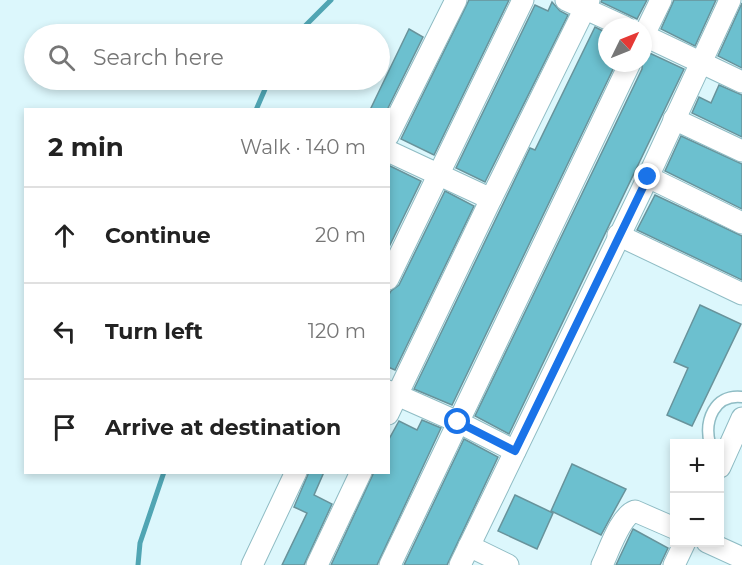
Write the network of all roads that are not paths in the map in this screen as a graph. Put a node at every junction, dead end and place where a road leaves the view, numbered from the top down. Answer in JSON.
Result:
{"nodes":[{"id":1,"x":456,"y":0,"type":"edge"},
{"id":2,"x":523,"y":0,"type":"edge"},
{"id":3,"x":661,"y":0,"type":"edge"},
{"id":4,"x":730,"y":0,"type":"edge"},
{"id":5,"x":580,"y":3,"type":"edge"},
{"id":6,"x":608,"y":18,"type":"edge"},
{"id":7,"x":652,"y":18,"type":"edge"},
{"id":8,"x":652,"y":40,"type":"edge"},
{"id":9,"x":700,"y":62,"type":"junction"},
{"id":10,"x":626,"y":72,"type":"edge"},
{"id":11,"x":742,"y":82,"type":"edge"},
{"id":12,"x":674,"y":118,"type":"junction"},
{"id":13,"x":390,"y":132,"type":"edge"},
{"id":14,"x":742,"y":151,"type":"edge"},
{"id":15,"x":390,"y":152,"type":"edge"},
{"id":16,"x":438,"y":175,"type":"junction"},
{"id":17,"x":648,"y":177,"type":"junction"},
{"id":18,"x":491,"y":199,"type":"junction"},
{"id":19,"x":742,"y":223,"type":"edge"},
{"id":20,"x":618,"y":235,"type":"junction"},
{"id":21,"x":390,"y":275,"type":"edge"},
{"id":22,"x":742,"y":294,"type":"edge"},
{"id":23,"x":742,"y":397,"type":"edge"},
{"id":24,"x":392,"y":400,"type":"edge"},
{"id":25,"x":742,"y":418,"type":"edge"},
{"id":26,"x":458,"y":422,"type":"junction"},
{"id":27,"x":709,"y":439,"type":"edge"},
{"id":28,"x":515,"y":451,"type":"junction"},
{"id":29,"x":724,"y":455,"type":"edge"},
{"id":30,"x":295,"y":474,"type":"edge"},
{"id":31,"x":360,"y":474,"type":"edge"},
{"id":32,"x":670,"y":526,"type":"edge"},
{"id":33,"x":469,"y":546,"type":"junction"},
{"id":34,"x":683,"y":547,"type":"edge"},
{"id":35,"x":716,"y":547,"type":"edge"},
{"id":36,"x":742,"y":558,"type":"edge"},
{"id":37,"x":252,"y":565,"type":"edge"},
{"id":38,"x":317,"y":565,"type":"edge"},
{"id":39,"x":390,"y":565,"type":"edge"},
{"id":40,"x":460,"y":565,"type":"edge"},
{"id":41,"x":508,"y":565,"type":"edge"},
{"id":42,"x":602,"y":565,"type":"edge"},
{"id":43,"x":674,"y":565,"type":"edge"}],
"edges":[{"from":1,"to":13,"type":"street"},
{"from":2,"to":16,"type":"street"},
{"from":3,"to":7,"type":"street"},
{"from":4,"to":9,"type":"street"},
{"from":5,"to":6,"type":"street"},
{"from":5,"to":18,"type":"street"},
{"from":8,"to":9,"type":"street"},
{"from":9,"to":11,"type":"street"},
{"from":9,"to":12,"type":"street"},
{"from":10,"to":26,"type":"street"},
{"from":12,"to":14,"type":"street"},
{"from":12,"to":17,"type":"street"},
{"from":15,"to":16,"type":"street"},
{"from":16,"to":18,"type":"street"},
{"from":16,"to":21,"type":"street"},
{"from":17,"to":19,"type":"street"},
{"from":17,"to":20,"type":"street"},
{"from":18,"to":24,"type":"street"},
{"from":20,"to":22,"type":"street"},
{"from":20,"to":28,"type":"street"},
{"from":23,"to":27,"type":"lane"},
{"from":24,"to":26,"type":"street"},
{"from":25,"to":29,"type":"street"},
{"from":26,"to":28,"type":"street"},
{"from":26,"to":39,"type":"street"},
{"from":28,"to":33,"type":"street"},
{"from":30,"to":37,"type":"street"},
{"from":31,"to":38,"type":"street"},
{"from":32,"to":42,"type":"street"},
{"from":33,"to":40,"type":"street"},
{"from":33,"to":41,"type":"street"},
{"from":34,"to":43,"type":"street"},
{"from":35,"to":36,"type":"street"}]}
